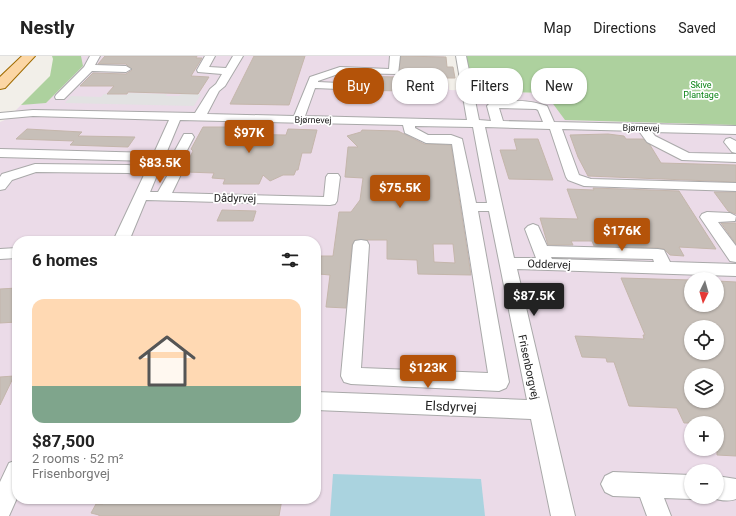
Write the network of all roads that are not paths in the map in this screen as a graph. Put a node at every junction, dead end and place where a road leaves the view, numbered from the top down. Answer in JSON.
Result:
{"nodes":[{"id":1,"x":95,"y":56,"type":"edge"},
{"id":2,"x":238,"y":56,"type":"edge"},
{"id":3,"x":395,"y":56,"type":"edge"},
{"id":4,"x":461,"y":56,"type":"edge"},
{"id":5,"x":27,"y":58,"type":"edge"},
{"id":6,"x":215,"y":58,"type":"edge"},
{"id":7,"x":89,"y":68,"type":"junction"},
{"id":8,"x":126,"y":69,"type":"dead end"},
{"id":9,"x":214,"y":70,"type":"junction"},
{"id":10,"x":229,"y":71,"type":"junction"},
{"id":11,"x":0,"y":80,"type":"edge"},
{"id":12,"x":0,"y":85,"type":"edge"},
{"id":13,"x":311,"y":85,"type":"junction"},
{"id":14,"x":333,"y":86,"type":"edge"},
{"id":15,"x":215,"y":89,"type":"junction"},
{"id":16,"x":60,"y":97,"type":"dead end"},
{"id":17,"x":0,"y":106,"type":"edge"},
{"id":18,"x":33,"y":113,"type":"junction"},
{"id":19,"x":0,"y":116,"type":"edge"},
{"id":20,"x":176,"y":117,"type":"junction"},
{"id":21,"x":199,"y":117,"type":"junction"},
{"id":22,"x":298,"y":120,"type":"junction"},
{"id":23,"x":409,"y":122,"type":"junction"},
{"id":24,"x":476,"y":124,"type":"junction"},
{"id":25,"x":498,"y":124,"type":"junction"},
{"id":26,"x":552,"y":126,"type":"junction"},
{"id":27,"x":643,"y":128,"type":"junction"},
{"id":28,"x":736,"y":130,"type":"edge"},
{"id":29,"x":188,"y":137,"type":"dead end"},
{"id":30,"x":0,"y":153,"type":"edge"},
{"id":31,"x":158,"y":157,"type":"junction"},
{"id":32,"x":736,"y":158,"type":"edge"},
{"id":33,"x":151,"y":172,"type":"junction"},
{"id":34,"x":333,"y":177,"type":"dead end"},
{"id":35,"x":0,"y":186,"type":"edge"},
{"id":36,"x":736,"y":187,"type":"edge"},
{"id":37,"x":141,"y":196,"type":"junction"},
{"id":38,"x":163,"y":197,"type":"junction"},
{"id":39,"x":470,"y":207,"type":"junction"},
{"id":40,"x":495,"y":207,"type":"junction"},
{"id":41,"x":730,"y":218,"type":"dead end"},
{"id":42,"x":534,"y":229,"type":"dead end"},
{"id":43,"x":123,"y":236,"type":"edge"},
{"id":44,"x":361,"y":245,"type":"dead end"},
{"id":45,"x":12,"y":253,"type":"edge"},
{"id":46,"x":0,"y":254,"type":"edge"},
{"id":47,"x":736,"y":257,"type":"edge"},
{"id":48,"x":544,"y":258,"type":"junction"},
{"id":49,"x":507,"y":263,"type":"junction"},
{"id":50,"x":736,"y":270,"type":"edge"},
{"id":51,"x":351,"y":376,"type":"junction"},
{"id":52,"x":321,"y":401,"type":"edge"},
{"id":53,"x":349,"y":402,"type":"junction"},
{"id":54,"x":539,"y":410,"type":"junction"},
{"id":55,"x":12,"y":482,"type":"edge"},
{"id":56,"x":613,"y":484,"type":"dead end"},
{"id":57,"x":648,"y":486,"type":"junction"},
{"id":58,"x":684,"y":487,"type":"edge"},
{"id":59,"x":0,"y":509,"type":"edge"},
{"id":60,"x":563,"y":516,"type":"edge"},
{"id":61,"x":659,"y":516,"type":"edge"}],
"edges":[{"from":1,"to":7,"type":"street"},
{"from":2,"to":10,"type":"street"},
{"from":3,"to":13,"type":"street"},
{"from":4,"to":24,"type":"street"},
{"from":5,"to":11,"type":"street"},
{"from":5,"to":12,"type":"main road"},
{"from":6,"to":9,"type":"street"},
{"from":7,"to":8,"type":"street"},
{"from":7,"to":16,"type":"street"},
{"from":9,"to":10,"type":"street"},
{"from":9,"to":15,"type":"street"},
{"from":10,"to":15,"type":"street"},
{"from":13,"to":14,"type":"street"},
{"from":13,"to":22,"type":"street"},
{"from":15,"to":21,"type":"street"},
{"from":17,"to":18,"type":"street","name":"Bjørnevej"},
{"from":18,"to":19,"type":"street","name":"Bjørnevej"},
{"from":18,"to":20,"type":"street","name":"Bjørnevej"},
{"from":20,"to":21,"type":"street","name":"Bjørnevej"},
{"from":20,"to":31,"type":"street"},
{"from":21,"to":22,"type":"street","name":"Bjørnevej"},
{"from":22,"to":23,"type":"street","name":"Bjørnevej"},
{"from":23,"to":24,"type":"street","name":"Bjørnevej"},
{"from":23,"to":39,"type":"street"},
{"from":24,"to":25,"type":"street","name":"Bjørnevej"},
{"from":24,"to":40,"type":"street","name":"Frisenborgvej"},
{"from":25,"to":26,"type":"street","name":"Bjørnevej"},
{"from":25,"to":26,"type":"street"},
{"from":26,"to":27,"type":"street","name":"Bjørnevej"},
{"from":26,"to":36,"type":"street"},
{"from":27,"to":28,"type":"street","name":"Bjørnevej"},
{"from":27,"to":32,"type":"street"},
{"from":29,"to":38,"type":"street"},
{"from":30,"to":31,"type":"street"},
{"from":31,"to":33,"type":"street"},
{"from":33,"to":35,"type":"street"},
{"from":33,"to":37,"type":"street"},
{"from":34,"to":38,"type":"street","name":"Dådyrvej"},
{"from":37,"to":38,"type":"street","name":"Dådyrvej"},
{"from":37,"to":43,"type":"street"},
{"from":39,"to":40,"type":"street"},
{"from":39,"to":51,"type":"street"},
{"from":40,"to":49,"type":"street","name":"Frisenborgvej"},
{"from":41,"to":47,"type":"street"},
{"from":42,"to":48,"type":"street"},
{"from":44,"to":51,"type":"street"},
{"from":45,"to":46,"type":"street"},
{"from":48,"to":49,"type":"street","name":"Oddervej"},
{"from":48,"to":50,"type":"street","name":"Oddervej"},
{"from":49,"to":54,"type":"street","name":"Frisenborgvej"},
{"from":51,"to":53,"type":"street"},
{"from":52,"to":53,"type":"street","name":"Elsdyrvej"},
{"from":53,"to":54,"type":"street","name":"Elsdyrvej"},
{"from":54,"to":60,"type":"street","name":"Frisenborgvej"},
{"from":55,"to":59,"type":"street"},
{"from":56,"to":57,"type":"street"},
{"from":57,"to":58,"type":"street"},
{"from":57,"to":61,"type":"street"}]}
